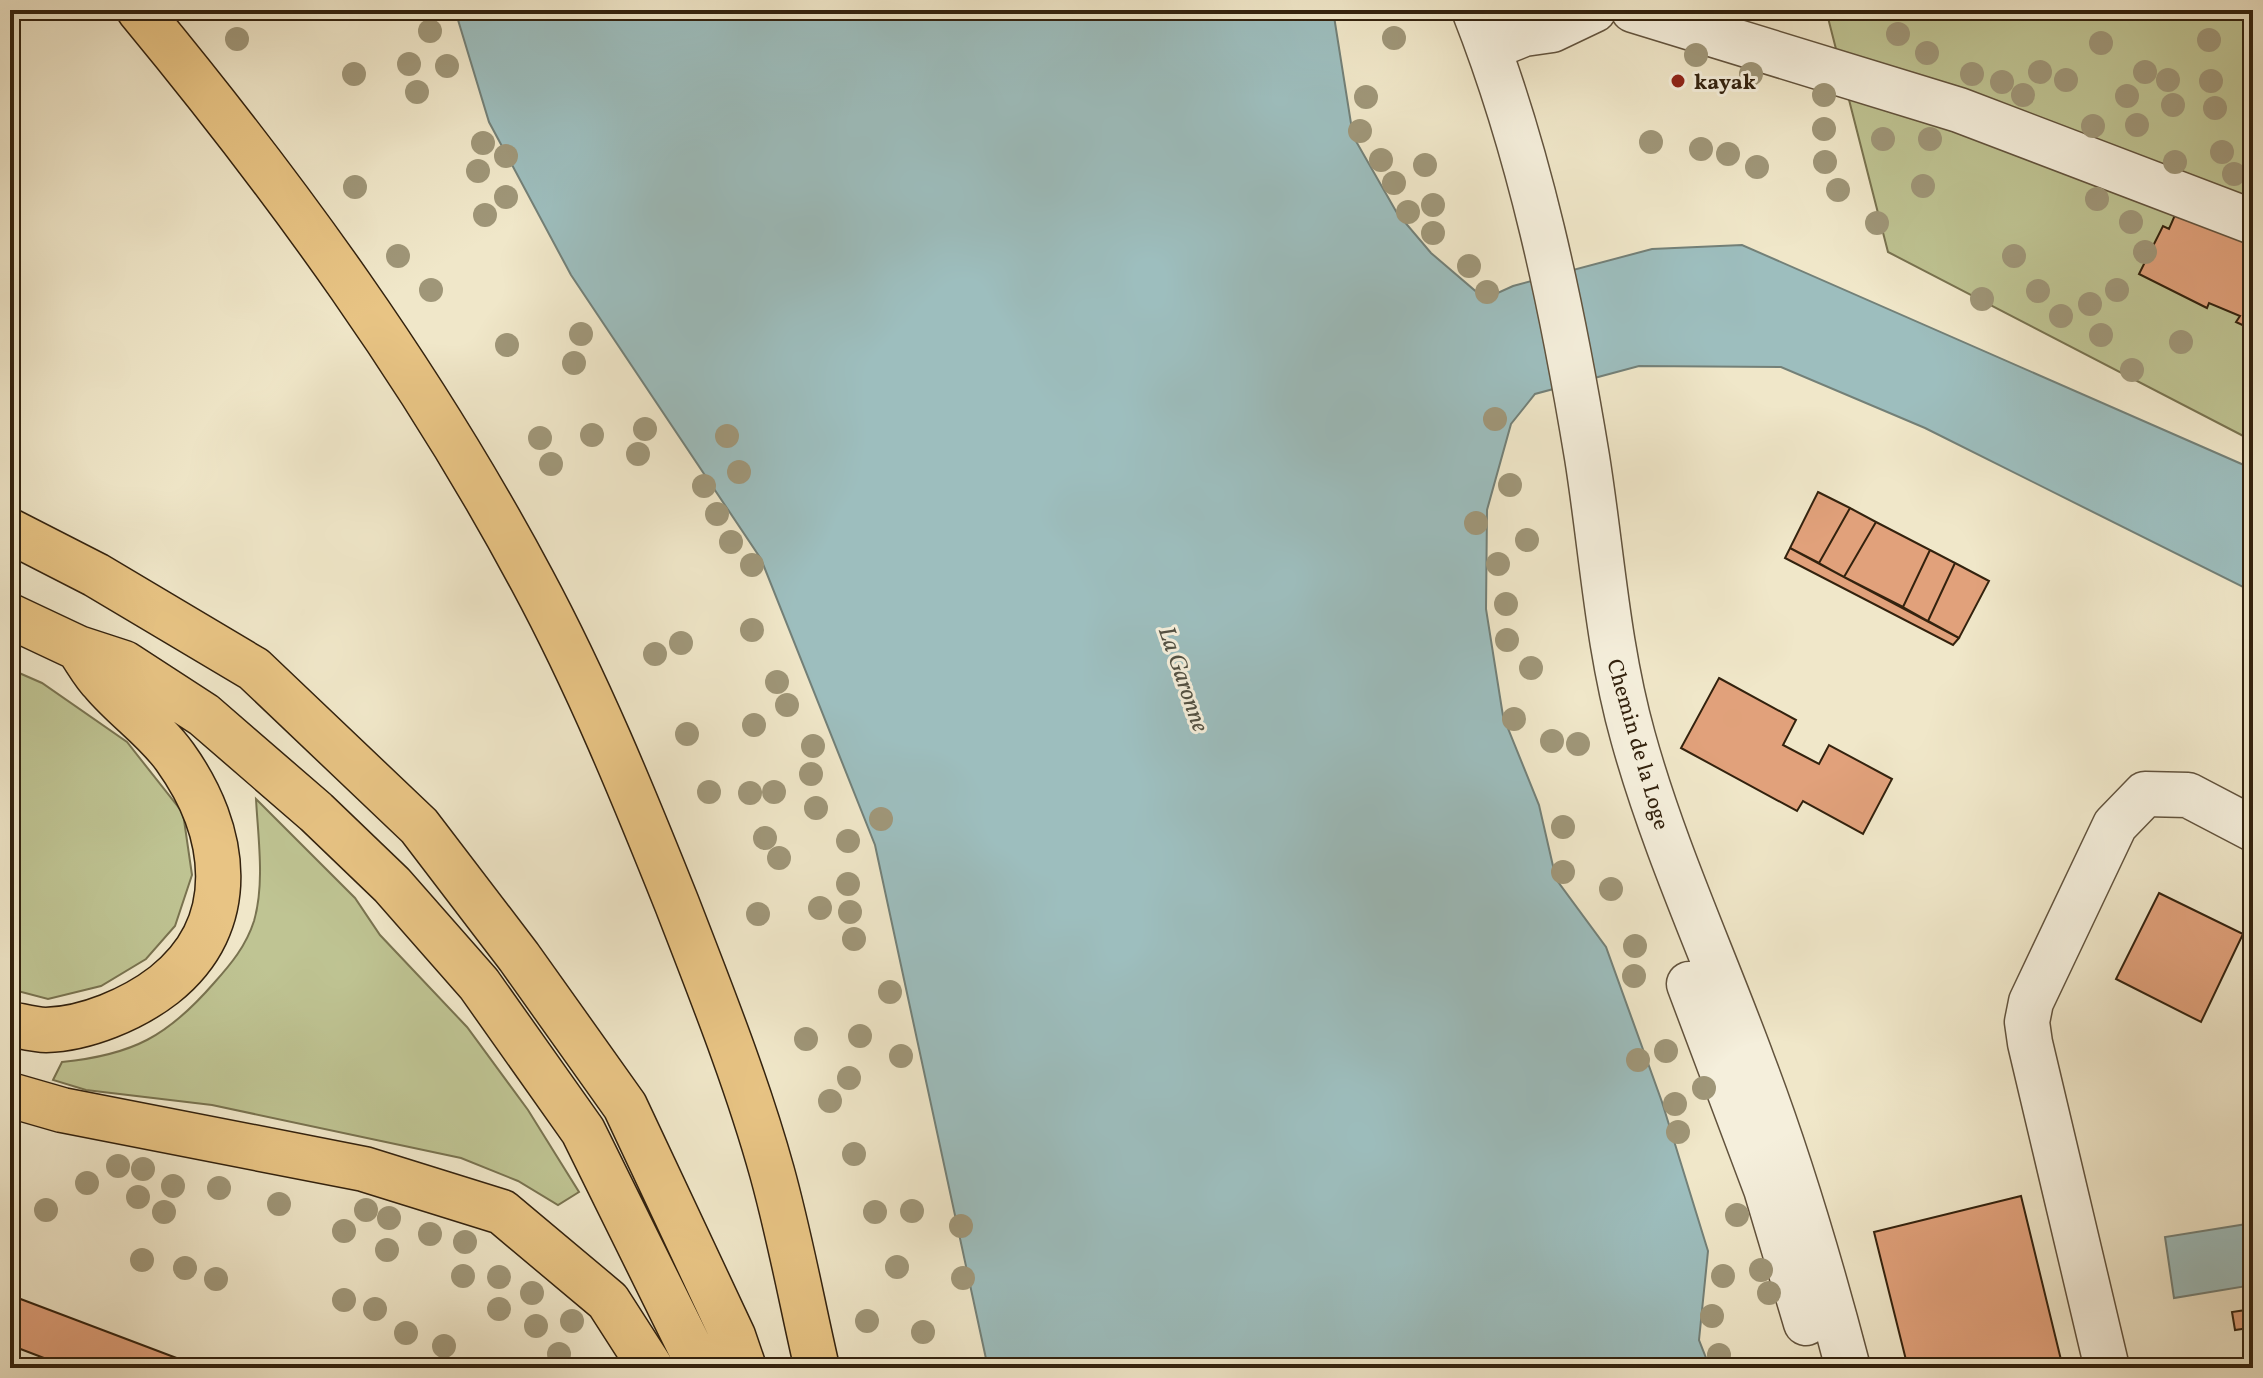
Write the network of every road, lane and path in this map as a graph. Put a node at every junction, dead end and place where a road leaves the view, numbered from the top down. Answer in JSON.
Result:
{"nodes":[{"id":1,"x":139,"y":10,"type":"edge"},
{"id":2,"x":1448,"y":10,"type":"edge"},
{"id":3,"x":1594,"y":10,"type":"edge"},
{"id":4,"x":1633,"y":10,"type":"edge"},
{"id":5,"x":1481,"y":29,"type":"edge"},
{"id":6,"x":2253,"y":222,"type":"edge"},
{"id":7,"x":1531,"y":241,"type":"junction"},
{"id":8,"x":1573,"y":460,"type":"junction"},
{"id":9,"x":10,"y":531,"type":"edge"},
{"id":10,"x":10,"y":560,"type":"edge"},
{"id":11,"x":10,"y":616,"type":"edge"},
{"id":12,"x":78,"y":648,"type":"junction"},
{"id":13,"x":254,"y":669,"type":"junction"},
{"id":14,"x":2253,"y":829,"type":"edge"},
{"id":15,"x":10,"y":1024,"type":"edge"},
{"id":16,"x":10,"y":1095,"type":"edge"},
{"id":17,"x":651,"y":1368,"type":"edge"},
{"id":18,"x":700,"y":1368,"type":"edge"},
{"id":19,"x":744,"y":1368,"type":"edge"},
{"id":20,"x":817,"y":1368,"type":"edge"},
{"id":21,"x":1819,"y":1368,"type":"edge"},
{"id":22,"x":1848,"y":1368,"type":"edge"},
{"id":23,"x":2107,"y":1368,"type":"edge"}],
"edges":[{"from":1,"to":20,"type":"main road"},
{"from":2,"to":7,"type":"street","name":"Chemin de la Loge"},
{"from":3,"to":5,"type":"street"},
{"from":4,"to":6,"type":"street"},
{"from":5,"to":7,"type":"street","name":"Chemin de la Loge"},
{"from":7,"to":8,"type":"street","name":"Chemin de la Loge"},
{"from":8,"to":21,"type":"street","name":"Chemin de la Loge"},
{"from":8,"to":22,"type":"street","name":"Chemin de la Loge"},
{"from":9,"to":13,"type":"main road"},
{"from":10,"to":13,"type":"main road"},
{"from":11,"to":12,"type":"main road"},
{"from":12,"to":15,"type":"main road"},
{"from":12,"to":18,"type":"main road"},
{"from":13,"to":19,"type":"main road"},
{"from":14,"to":23,"type":"street"},
{"from":16,"to":17,"type":"main road"}]}
